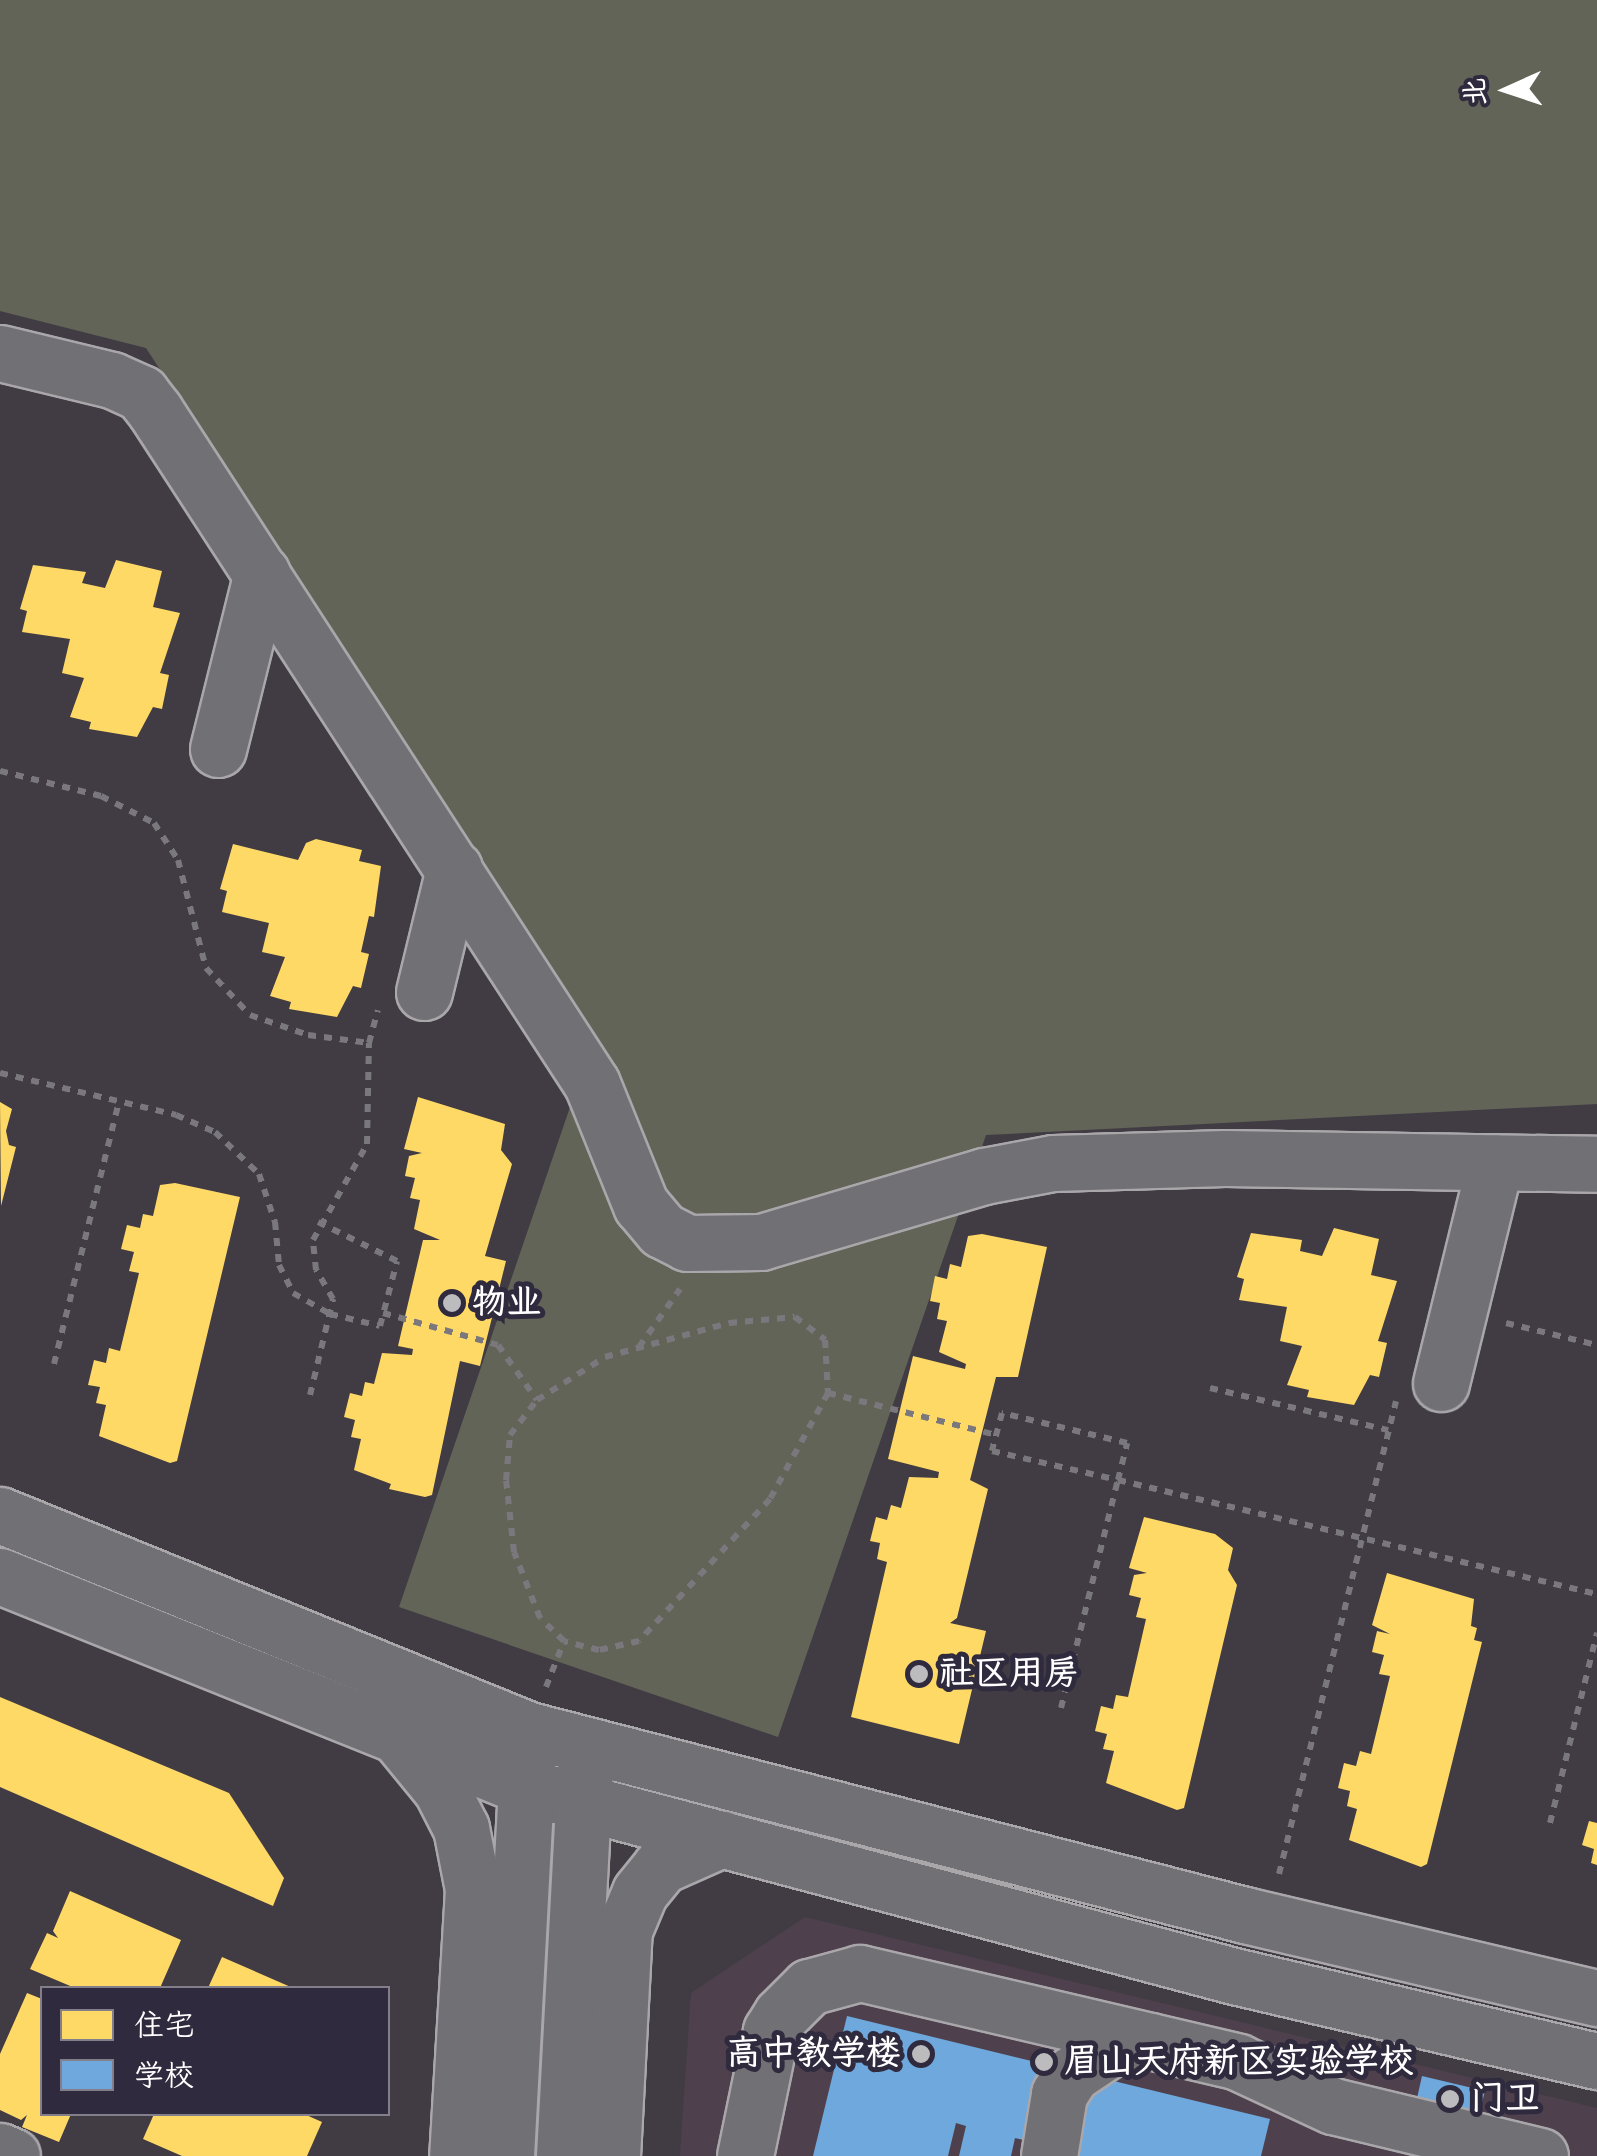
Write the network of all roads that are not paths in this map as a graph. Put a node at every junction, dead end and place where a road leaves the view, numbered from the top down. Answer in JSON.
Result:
{"nodes":[{"id":1,"x":0,"y":353,"type":"edge"},
{"id":2,"x":262,"y":573,"type":"junction"},
{"id":3,"x":218,"y":749,"type":"dead end"},
{"id":4,"x":454,"y":870,"type":"junction"},
{"id":5,"x":424,"y":992,"type":"road end"},
{"id":6,"x":1495,"y":1163,"type":"junction"},
{"id":7,"x":1597,"y":1164,"type":"edge"},
{"id":8,"x":1441,"y":1383,"type":"road end"},
{"id":9,"x":0,"y":1514,"type":"edge"},
{"id":10,"x":0,"y":1576,"type":"edge"},
{"id":11,"x":529,"y":1730,"type":"junction"},
{"id":12,"x":399,"y":1738,"type":"junction"},
{"id":13,"x":586,"y":1743,"type":"junction"},
{"id":14,"x":526,"y":1787,"type":"junction"},
{"id":15,"x":583,"y":1802,"type":"junction"},
{"id":16,"x":722,"y":1840,"type":"junction"},
{"id":17,"x":1597,"y":1998,"type":"edge"},
{"id":18,"x":1004,"y":2005,"type":"junction"},
{"id":19,"x":1152,"y":2041,"type":"junction"},
{"id":20,"x":1597,"y":2062,"type":"edge"},
{"id":21,"x":511,"y":2081,"type":"junction"},
{"id":22,"x":568,"y":2082,"type":"junction"},
{"id":23,"x":1059,"y":2094,"type":"junction"},
{"id":24,"x":0,"y":2151,"type":"edge"},
{"id":25,"x":12,"y":2156,"type":"edge"},
{"id":26,"x":457,"y":2156,"type":"edge"},
{"id":27,"x":489,"y":2156,"type":"edge"},
{"id":28,"x":506,"y":2156,"type":"edge"},
{"id":29,"x":564,"y":2156,"type":"edge"},
{"id":30,"x":580,"y":2156,"type":"edge"},
{"id":31,"x":612,"y":2156,"type":"edge"},
{"id":32,"x":745,"y":2156,"type":"edge"},
{"id":33,"x":1048,"y":2156,"type":"edge"},
{"id":34,"x":1540,"y":2156,"type":"edge"}],
"edges":[{"from":1,"to":2,"type":"street"},
{"from":2,"to":3,"type":"street"},
{"from":2,"to":4,"type":"street"},
{"from":4,"to":5,"type":"street"},
{"from":4,"to":6,"type":"street"},
{"from":6,"to":7,"type":"street"},
{"from":6,"to":8,"type":"street"},
{"from":9,"to":11,"type":"street"},
{"from":10,"to":12,"type":"street"},
{"from":11,"to":13,"type":"street"},
{"from":11,"to":14,"type":"street"},
{"from":12,"to":14,"type":"street"},
{"from":12,"to":26,"type":"street"},
{"from":13,"to":15,"type":"street"},
{"from":13,"to":17,"type":"street"},
{"from":14,"to":15,"type":"street"},
{"from":14,"to":21,"type":"street"},
{"from":15,"to":16,"type":"street"},
{"from":15,"to":22,"type":"street"},
{"from":16,"to":20,"type":"street"},
{"from":16,"to":31,"type":"street"},
{"from":18,"to":19,"type":"street"},
{"from":18,"to":23,"type":"street"},
{"from":18,"to":32,"type":"street"},
{"from":19,"to":23,"type":"street"},
{"from":19,"to":34,"type":"street"},
{"from":21,"to":27,"type":"street"},
{"from":21,"to":28,"type":"street"},
{"from":22,"to":29,"type":"street"},
{"from":22,"to":30,"type":"street"},
{"from":23,"to":33,"type":"street"},
{"from":24,"to":25,"type":"street"}]}
